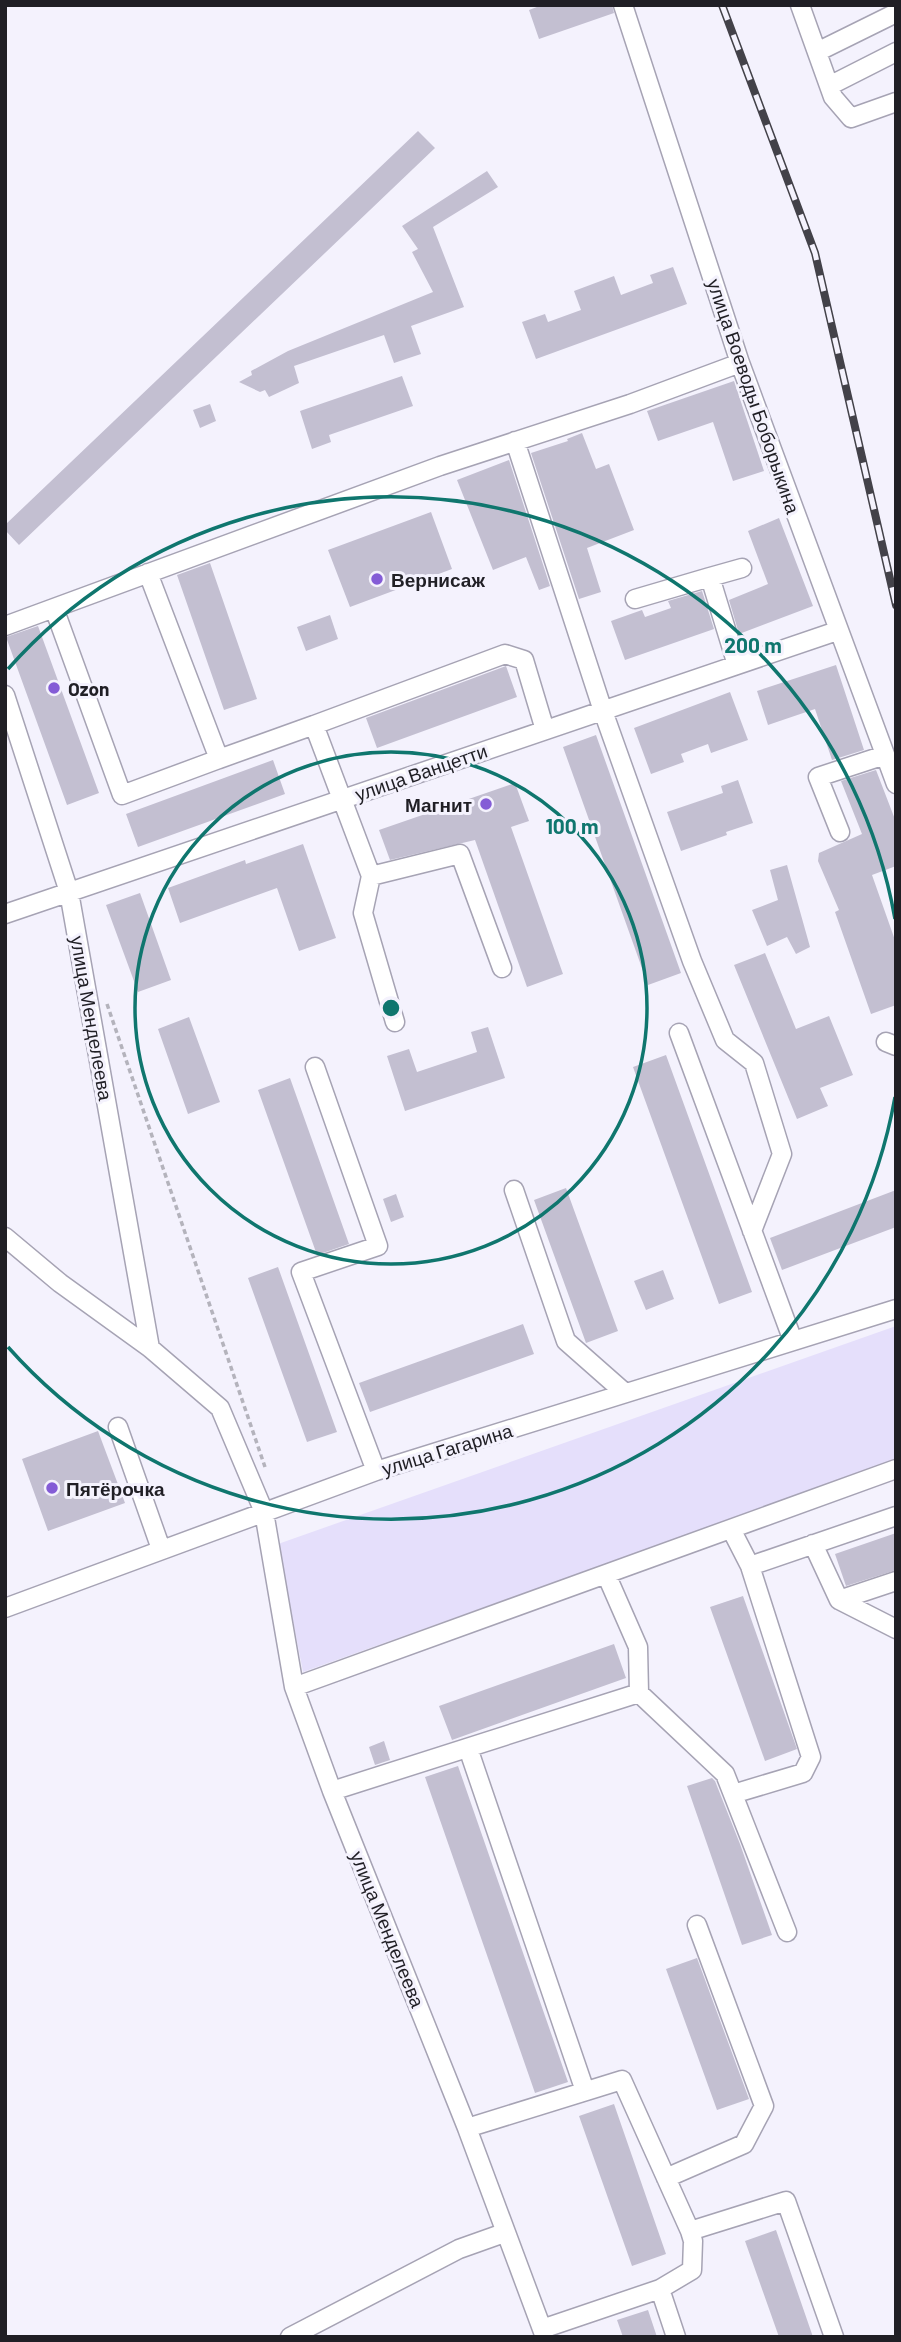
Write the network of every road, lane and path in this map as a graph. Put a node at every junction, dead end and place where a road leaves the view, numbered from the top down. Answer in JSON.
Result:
{"nodes":[{"id":1,"x":623,"y":5,"type":"edge"},
{"id":2,"x":800,"y":5,"type":"edge"},
{"id":3,"x":896,"y":13,"type":"edge"},
{"id":4,"x":817,"y":52,"type":"junction"},
{"id":5,"x":896,"y":52,"type":"edge"},
{"id":6,"x":829,"y":86,"type":"junction"},
{"id":7,"x":896,"y":102,"type":"edge"},
{"id":8,"x":740,"y":363,"type":"junction"},
{"id":9,"x":516,"y":441,"type":"junction"},
{"id":10,"x":742,"y":568,"type":"dead end"},
{"id":11,"x":148,"y":573,"type":"junction"},
{"id":12,"x":710,"y":577,"type":"junction"},
{"id":13,"x":635,"y":599,"type":"dead end"},
{"id":14,"x":54,"y":608,"type":"junction"},
{"id":15,"x":5,"y":626,"type":"edge"},
{"id":16,"x":837,"y":631,"type":"junction"},
{"id":17,"x":737,"y":665,"type":"junction"},
{"id":18,"x":5,"y":695,"type":"edge"},
{"id":19,"x":603,"y":710,"type":"junction"},
{"id":20,"x":314,"y":725,"type":"junction"},
{"id":21,"x":545,"y":730,"type":"junction"},
{"id":22,"x":885,"y":755,"type":"junction"},
{"id":23,"x":219,"y":759,"type":"junction"},
{"id":24,"x":896,"y":784,"type":"edge"},
{"id":25,"x":343,"y":799,"type":"junction"},
{"id":26,"x":840,"y":832,"type":"dead end"},
{"id":27,"x":371,"y":876,"type":"junction"},
{"id":28,"x":69,"y":892,"type":"junction"},
{"id":29,"x":5,"y":914,"type":"edge"},
{"id":30,"x":502,"y":968,"type":"dead end"},
{"id":31,"x":105,"y":997,"type":"dead end"},
{"id":32,"x":395,"y":1022,"type":"dead end"},
{"id":33,"x":679,"y":1033,"type":"dead end"},
{"id":34,"x":315,"y":1067,"type":"dead end"},
{"id":35,"x":514,"y":1190,"type":"dead end"},
{"id":36,"x":752,"y":1231,"type":"junction"},
{"id":37,"x":5,"y":1237,"type":"edge"},
{"id":38,"x":896,"y":1309,"type":"edge"},
{"id":39,"x":793,"y":1341,"type":"junction"},
{"id":40,"x":150,"y":1348,"type":"junction"},
{"id":41,"x":625,"y":1393,"type":"junction"},
{"id":42,"x":118,"y":1427,"type":"dead end"},
{"id":43,"x":265,"y":1467,"type":"dead end"},
{"id":44,"x":896,"y":1469,"type":"edge"},
{"id":45,"x":376,"y":1471,"type":"junction"},
{"id":46,"x":264,"y":1512,"type":"junction"},
{"id":47,"x":896,"y":1516,"type":"edge"},
{"id":48,"x":731,"y":1529,"type":"junction"},
{"id":49,"x":813,"y":1544,"type":"junction"},
{"id":50,"x":161,"y":1549,"type":"junction"},
{"id":51,"x":750,"y":1566,"type":"junction"},
{"id":52,"x":606,"y":1574,"type":"junction"},
{"id":53,"x":896,"y":1581,"type":"edge"},
{"id":54,"x":839,"y":1600,"type":"junction"},
{"id":55,"x":5,"y":1608,"type":"edge"},
{"id":56,"x":896,"y":1629,"type":"edge"},
{"id":57,"x":294,"y":1686,"type":"junction"},
{"id":58,"x":639,"y":1693,"type":"junction"},
{"id":59,"x":468,"y":1748,"type":"junction"},
{"id":60,"x":332,"y":1791,"type":"junction"},
{"id":61,"x":733,"y":1794,"type":"junction"},
{"id":62,"x":697,"y":1925,"type":"dead end"},
{"id":63,"x":787,"y":1933,"type":"dead end"},
{"id":64,"x":585,"y":2091,"type":"junction"},
{"id":65,"x":467,"y":2128,"type":"junction"},
{"id":66,"x":666,"y":2178,"type":"junction"},
{"id":67,"x":690,"y":2231,"type":"junction"},
{"id":68,"x":504,"y":2233,"type":"junction"},
{"id":69,"x":660,"y":2289,"type":"junction"},
{"id":70,"x":544,"y":2333,"type":"edge"},
{"id":71,"x":290,"y":2337,"type":"edge"},
{"id":72,"x":676,"y":2337,"type":"edge"},
{"id":73,"x":834,"y":2337,"type":"edge"}],
"edges":[{"from":1,"to":8,"type":"street","name":"улица Воеводы Боборыкина"},
{"from":2,"to":4,"type":"street"},
{"from":3,"to":4,"type":"street"},
{"from":4,"to":6,"type":"street"},
{"from":5,"to":6,"type":"street"},
{"from":6,"to":7,"type":"street"},
{"from":8,"to":9,"type":"street"},
{"from":8,"to":16,"type":"street","name":"улица Воеводы Боборыкина"},
{"from":9,"to":11,"type":"street"},
{"from":9,"to":19,"type":"street"},
{"from":10,"to":12,"type":"street"},
{"from":11,"to":14,"type":"street"},
{"from":11,"to":23,"type":"street"},
{"from":12,"to":13,"type":"street"},
{"from":12,"to":17,"type":"street"},
{"from":14,"to":15,"type":"street"},
{"from":14,"to":23,"type":"street"},
{"from":16,"to":17,"type":"street","name":"улица Ванцетти"},
{"from":16,"to":22,"type":"street","name":"улица Воеводы Боборыкина"},
{"from":17,"to":19,"type":"street","name":"улица Ванцетти"},
{"from":18,"to":28,"type":"street","name":"улица Менделеева"},
{"from":19,"to":21,"type":"street","name":"улица Ванцетти"},
{"from":19,"to":36,"type":"street"},
{"from":20,"to":21,"type":"street"},
{"from":20,"to":23,"type":"street"},
{"from":20,"to":25,"type":"street"},
{"from":21,"to":25,"type":"street","name":"улица Ванцетти"},
{"from":22,"to":24,"type":"street","name":"улица Воеводы Боборыкина"},
{"from":22,"to":26,"type":"street"},
{"from":25,"to":27,"type":"street"},
{"from":25,"to":28,"type":"street","name":"улица Ванцетти"},
{"from":27,"to":30,"type":"street"},
{"from":27,"to":32,"type":"street"},
{"from":28,"to":29,"type":"street","name":"улица Ванцетти"},
{"from":28,"to":40,"type":"street","name":"улица Менделеева"},
{"from":31,"to":43,"type":"path"},
{"from":33,"to":36,"type":"street"},
{"from":34,"to":45,"type":"street"},
{"from":35,"to":41,"type":"street"},
{"from":36,"to":39,"type":"street"},
{"from":37,"to":40,"type":"street","name":"улица Менделеева"},
{"from":38,"to":39,"type":"street","name":"улица Гагарина"},
{"from":39,"to":41,"type":"street","name":"улица Гагарина"},
{"from":40,"to":46,"type":"street","name":"улица Менделеева"},
{"from":41,"to":45,"type":"street","name":"улица Гагарина"},
{"from":42,"to":50,"type":"street"},
{"from":44,"to":48,"type":"street"},
{"from":45,"to":46,"type":"street","name":"улица Гагарина"},
{"from":46,"to":50,"type":"street","name":"улица Гагарина"},
{"from":46,"to":57,"type":"street","name":"улица Менделеева"},
{"from":47,"to":49,"type":"street"},
{"from":48,"to":51,"type":"street"},
{"from":48,"to":52,"type":"street"},
{"from":49,"to":51,"type":"street"},
{"from":49,"to":54,"type":"street"},
{"from":50,"to":55,"type":"street","name":"улица Гагарина"},
{"from":51,"to":61,"type":"street"},
{"from":52,"to":57,"type":"street"},
{"from":52,"to":58,"type":"street"},
{"from":53,"to":54,"type":"street"},
{"from":54,"to":56,"type":"street"},
{"from":57,"to":60,"type":"street","name":"улица Менделеева"},
{"from":58,"to":59,"type":"street"},
{"from":58,"to":61,"type":"street"},
{"from":59,"to":60,"type":"street"},
{"from":59,"to":64,"type":"street"},
{"from":60,"to":65,"type":"street","name":"улица Менделеева"},
{"from":61,"to":63,"type":"street"},
{"from":62,"to":66,"type":"street"},
{"from":64,"to":65,"type":"street"},
{"from":64,"to":66,"type":"street"},
{"from":65,"to":68,"type":"street","name":"улица Менделеева"},
{"from":66,"to":67,"type":"street"},
{"from":67,"to":69,"type":"street"},
{"from":67,"to":73,"type":"street"},
{"from":68,"to":70,"type":"street","name":"улица Менделеева"},
{"from":68,"to":71,"type":"street"},
{"from":69,"to":70,"type":"street"},
{"from":69,"to":72,"type":"street"}]}
